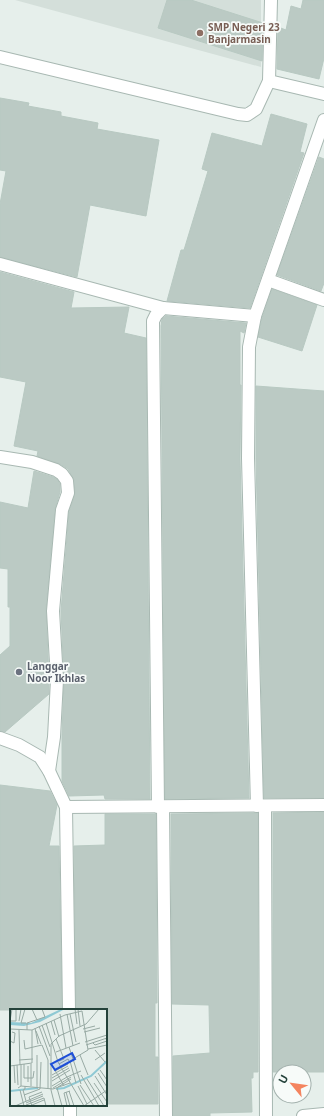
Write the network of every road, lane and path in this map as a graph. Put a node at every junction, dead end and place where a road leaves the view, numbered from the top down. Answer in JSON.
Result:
{"nodes":[{"id":1,"x":271,"y":0,"type":"edge"},
{"id":2,"x":0,"y":56,"type":"edge"},
{"id":3,"x":269,"y":81,"type":"junction"},
{"id":4,"x":324,"y":94,"type":"edge"},
{"id":5,"x":324,"y":120,"type":"edge"},
{"id":6,"x":0,"y":264,"type":"edge"},
{"id":7,"x":268,"y":280,"type":"junction"},
{"id":8,"x":324,"y":300,"type":"edge"},
{"id":9,"x":163,"y":308,"type":"junction"},
{"id":10,"x":255,"y":316,"type":"junction"},
{"id":11,"x":0,"y":457,"type":"edge"},
{"id":12,"x":0,"y":738,"type":"edge"},
{"id":13,"x":49,"y":771,"type":"junction"},
{"id":14,"x":324,"y":804,"type":"edge"},
{"id":15,"x":261,"y":806,"type":"junction"},
{"id":16,"x":66,"y":807,"type":"junction"},
{"id":17,"x":161,"y":807,"type":"junction"},
{"id":18,"x":69,"y":1009,"type":"edge"},
{"id":19,"x":324,"y":1114,"type":"edge"},
{"id":20,"x":166,"y":1116,"type":"edge"},
{"id":21,"x":266,"y":1116,"type":"edge"},
{"id":22,"x":303,"y":1116,"type":"edge"}],
"edges":[{"from":1,"to":3,"type":"street"},
{"from":2,"to":3,"type":"street"},
{"from":3,"to":4,"type":"street"},
{"from":5,"to":7,"type":"street"},
{"from":6,"to":9,"type":"street"},
{"from":7,"to":8,"type":"street"},
{"from":7,"to":10,"type":"street"},
{"from":9,"to":10,"type":"street"},
{"from":9,"to":17,"type":"street"},
{"from":10,"to":15,"type":"street"},
{"from":11,"to":13,"type":"street"},
{"from":12,"to":13,"type":"street"},
{"from":13,"to":16,"type":"street"},
{"from":14,"to":15,"type":"street"},
{"from":15,"to":17,"type":"street"},
{"from":15,"to":21,"type":"street"},
{"from":16,"to":17,"type":"street"},
{"from":16,"to":18,"type":"street"},
{"from":17,"to":20,"type":"street"},
{"from":19,"to":22,"type":"street"}]}
